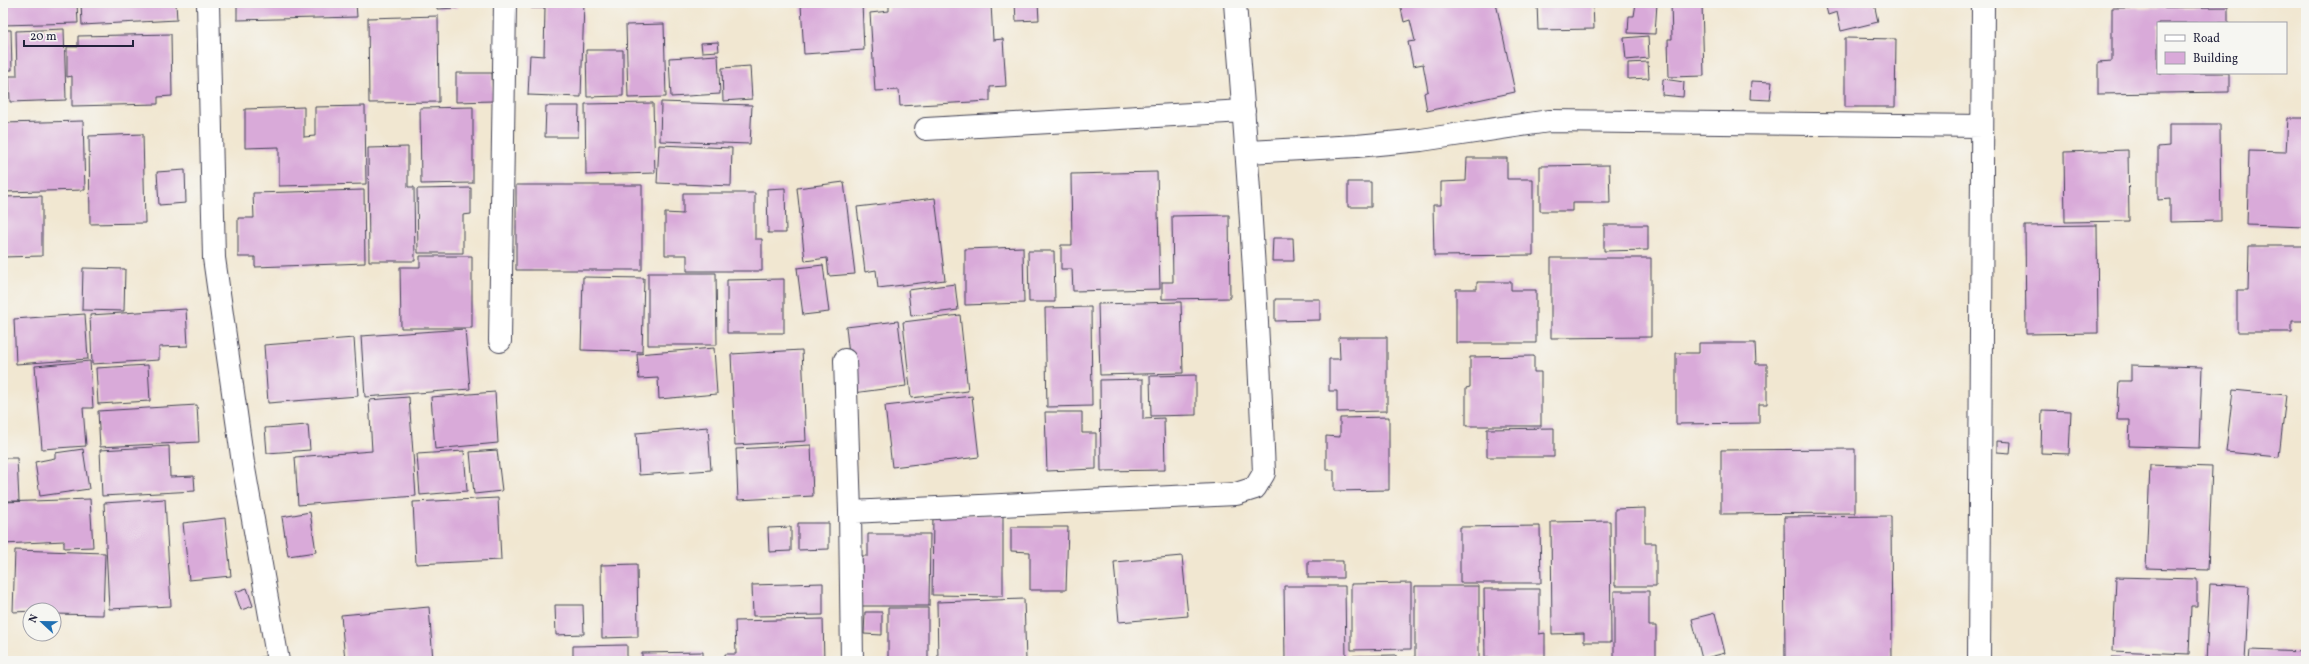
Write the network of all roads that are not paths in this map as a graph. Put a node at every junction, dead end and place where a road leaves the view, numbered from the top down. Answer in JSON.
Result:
{"nodes":[{"id":1,"x":208,"y":3,"type":"edge"},
{"id":2,"x":505,"y":3,"type":"edge"},
{"id":3,"x":1235,"y":3,"type":"edge"},
{"id":4,"x":1983,"y":3,"type":"edge"},
{"id":5,"x":1244,"y":111,"type":"junction"},
{"id":6,"x":1982,"y":126,"type":"junction"},
{"id":7,"x":926,"y":129,"type":"dead end"},
{"id":8,"x":1248,"y":152,"type":"junction"},
{"id":9,"x":500,"y":341,"type":"dead end"},
{"id":10,"x":845,"y":360,"type":"dead end"},
{"id":11,"x":850,"y":512,"type":"junction"},
{"id":12,"x":278,"y":661,"type":"edge"},
{"id":13,"x":852,"y":661,"type":"edge"},
{"id":14,"x":1979,"y":661,"type":"edge"}],
"edges":[{"from":1,"to":12,"type":"street"},
{"from":2,"to":9,"type":"street"},
{"from":3,"to":5,"type":"street"},
{"from":4,"to":6,"type":"street"},
{"from":5,"to":7,"type":"street"},
{"from":5,"to":8,"type":"street"},
{"from":6,"to":8,"type":"street"},
{"from":6,"to":14,"type":"street"},
{"from":8,"to":11,"type":"street"},
{"from":10,"to":11,"type":"street"},
{"from":11,"to":13,"type":"street"}]}
